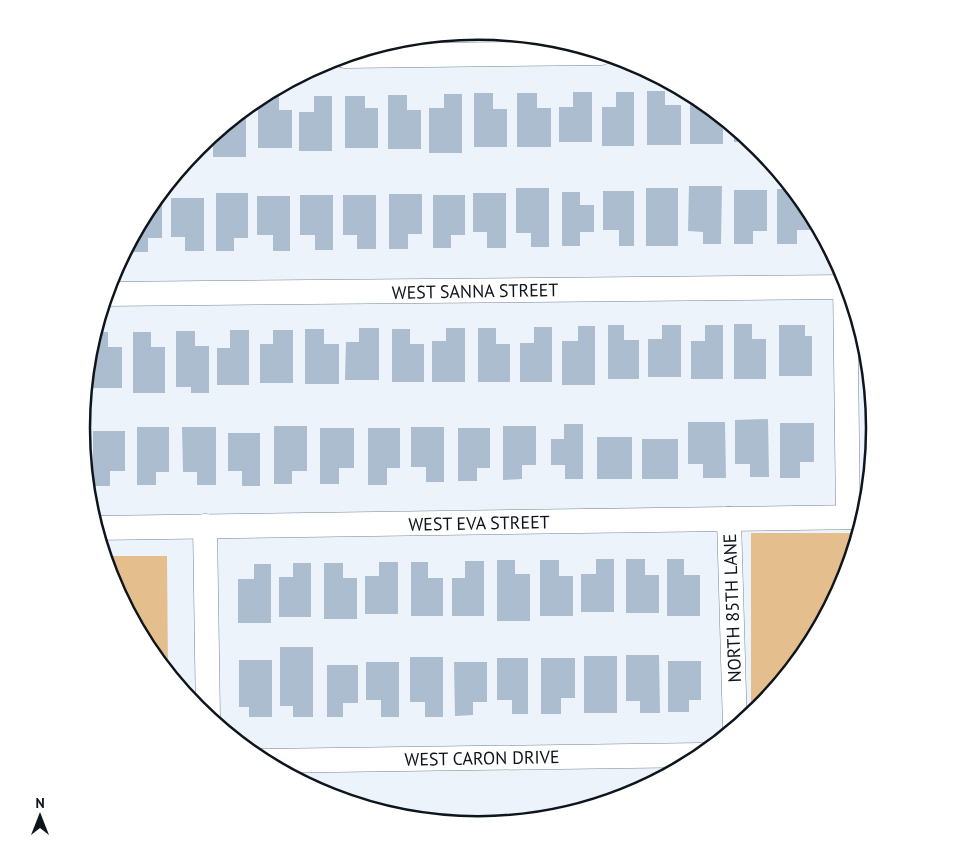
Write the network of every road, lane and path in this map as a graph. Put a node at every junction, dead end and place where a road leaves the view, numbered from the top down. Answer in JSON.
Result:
{"nodes":[{"id":1,"x":579,"y":53,"type":"edge"},
{"id":2,"x":369,"y":56,"type":"edge"},
{"id":3,"x":838,"y":284,"type":"edge"},
{"id":4,"x":114,"y":294,"type":"edge"},
{"id":5,"x":846,"y":307,"type":"edge"},
{"id":6,"x":856,"y":513,"type":"edge"},
{"id":7,"x":855,"y":517,"type":"edge"},
{"id":8,"x":730,"y":519,"type":"junction"},
{"id":9,"x":205,"y":526,"type":"junction"},
{"id":10,"x":103,"y":528,"type":"edge"},
{"id":11,"x":208,"y":707,"type":"edge"},
{"id":12,"x":735,"y":718,"type":"edge"},
{"id":13,"x":686,"y":755,"type":"edge"},
{"id":14,"x":276,"y":760,"type":"edge"}],
"edges":[{"from":1,"to":2,"type":"street"},
{"from":3,"to":4,"type":"street","name":"WEST SANNA STREET"},
{"from":5,"to":6,"type":"street"},
{"from":7,"to":8,"type":"street","name":"WEST EVA STREET"},
{"from":8,"to":9,"type":"street","name":"WEST EVA STREET"},
{"from":8,"to":12,"type":"street","name":"NORTH 85TH LANE"},
{"from":9,"to":10,"type":"street","name":"WEST EVA STREET"},
{"from":9,"to":11,"type":"street"},
{"from":13,"to":14,"type":"street","name":"WEST CARON DRIVE"}]}
